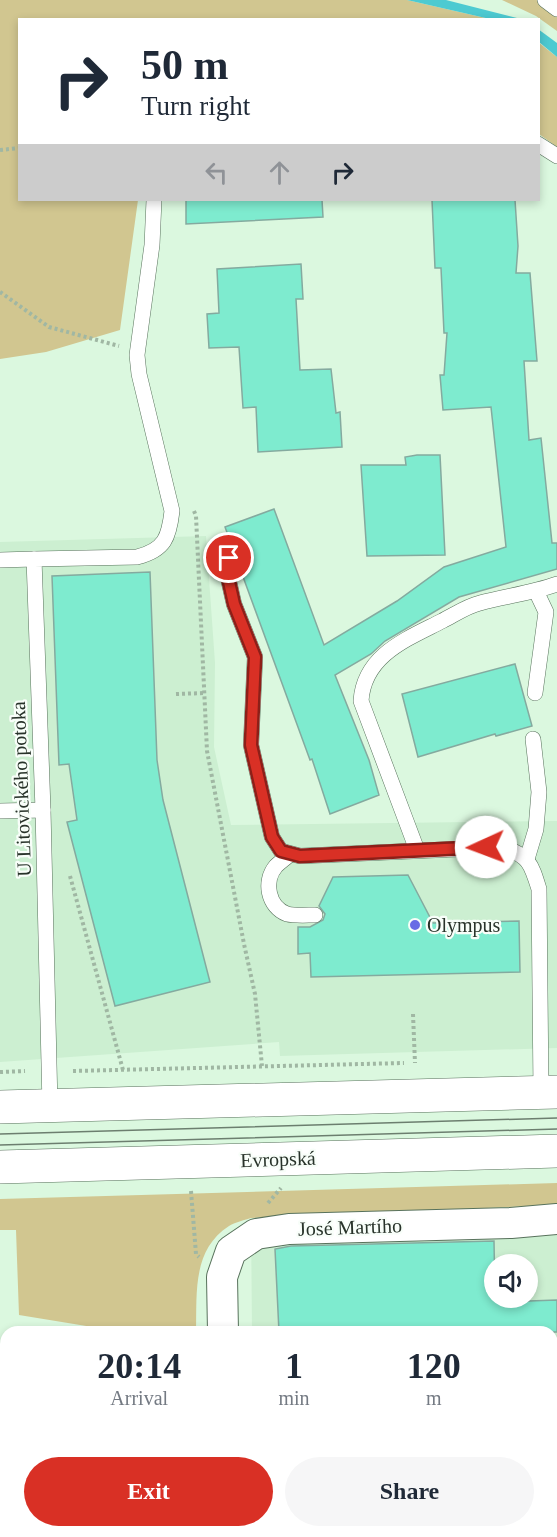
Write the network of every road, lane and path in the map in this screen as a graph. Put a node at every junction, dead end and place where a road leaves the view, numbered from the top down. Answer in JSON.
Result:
{"nodes":[{"id":1,"x":545,"y":0,"type":"edge"},
{"id":2,"x":557,"y":9,"type":"edge"},
{"id":3,"x":540,"y":145,"type":"edge"},
{"id":4,"x":18,"y":148,"type":"edge"},
{"id":5,"x":0,"y":150,"type":"edge"},
{"id":6,"x":557,"y":156,"type":"edge"},
{"id":7,"x":154,"y":201,"type":"edge"},
{"id":8,"x":0,"y":292,"type":"edge"},
{"id":9,"x":119,"y":346,"type":"dead end"},
{"id":10,"x":193,"y":507,"type":"dead end"},
{"id":11,"x":229,"y":558,"type":"dead end"},
{"id":12,"x":34,"y":559,"type":"junction"},
{"id":13,"x":0,"y":560,"type":"edge"},
{"id":14,"x":557,"y":584,"type":"edge"},
{"id":15,"x":537,"y":591,"type":"junction"},
{"id":16,"x":205,"y":693,"type":"junction"},
{"id":17,"x":535,"y":693,"type":"dead end"},
{"id":18,"x":177,"y":694,"type":"dead end"},
{"id":19,"x":533,"y":740,"type":"dead end"},
{"id":20,"x":43,"y":810,"type":"junction"},
{"id":21,"x":0,"y":811,"type":"edge"},
{"id":22,"x":417,"y":850,"type":"junction"},
{"id":23,"x":290,"y":854,"type":"junction"},
{"id":24,"x":527,"y":859,"type":"junction"},
{"id":25,"x":70,"y":876,"type":"dead end"},
{"id":26,"x":315,"y":915,"type":"dead end"},
{"id":27,"x":413,"y":1014,"type":"dead end"},
{"id":28,"x":415,"y":1063,"type":"junction"},
{"id":29,"x":426,"y":1063,"type":"dead end"},
{"id":30,"x":262,"y":1066,"type":"junction"},
{"id":31,"x":123,"y":1070,"type":"junction"},
{"id":32,"x":26,"y":1071,"type":"dead end"},
{"id":33,"x":73,"y":1071,"type":"dead end"},
{"id":34,"x":0,"y":1072,"type":"edge"},
{"id":35,"x":549,"y":1092,"type":"edge"},
{"id":36,"x":50,"y":1106,"type":"junction"},
{"id":37,"x":0,"y":1107,"type":"edge"},
{"id":38,"x":557,"y":1151,"type":"edge"},
{"id":39,"x":0,"y":1167,"type":"edge"},
{"id":40,"x":190,"y":1180,"type":"dead end"},
{"id":41,"x":557,"y":1219,"type":"edge"},
{"id":42,"x":222,"y":1277,"type":"junction"},
{"id":43,"x":223,"y":1326,"type":"edge"}],
"edges":[{"from":1,"to":2,"type":"lane"},
{"from":3,"to":6,"type":"lane"},
{"from":4,"to":5,"type":"path"},
{"from":7,"to":12,"type":"lane"},
{"from":8,"to":9,"type":"path"},
{"from":10,"to":16,"type":"path"},
{"from":11,"to":23,"type":"lane"},
{"from":12,"to":13,"type":"lane"},
{"from":12,"to":20,"type":"lane","name":"U Litovického potoka"},
{"from":14,"to":15,"type":"lane"},
{"from":15,"to":17,"type":"lane"},
{"from":15,"to":22,"type":"lane"},
{"from":16,"to":18,"type":"path"},
{"from":16,"to":30,"type":"path"},
{"from":19,"to":24,"type":"lane"},
{"from":20,"to":21,"type":"lane"},
{"from":20,"to":36,"type":"lane","name":"U Litovického potoka"},
{"from":22,"to":23,"type":"lane"},
{"from":22,"to":24,"type":"lane"},
{"from":23,"to":26,"type":"lane"},
{"from":24,"to":35,"type":"lane"},
{"from":25,"to":31,"type":"path"},
{"from":27,"to":28,"type":"path"},
{"from":28,"to":29,"type":"path"},
{"from":28,"to":30,"type":"path"},
{"from":30,"to":31,"type":"path"},
{"from":31,"to":33,"type":"path"},
{"from":32,"to":34,"type":"path"},
{"from":35,"to":36,"type":"main road"},
{"from":36,"to":37,"type":"main road"},
{"from":38,"to":39,"type":"main road","name":"Evropská"},
{"from":40,"to":42,"type":"path"},
{"from":41,"to":42,"type":"street","name":"José Martího"},
{"from":42,"to":43,"type":"street","name":"José Martího"}]}
